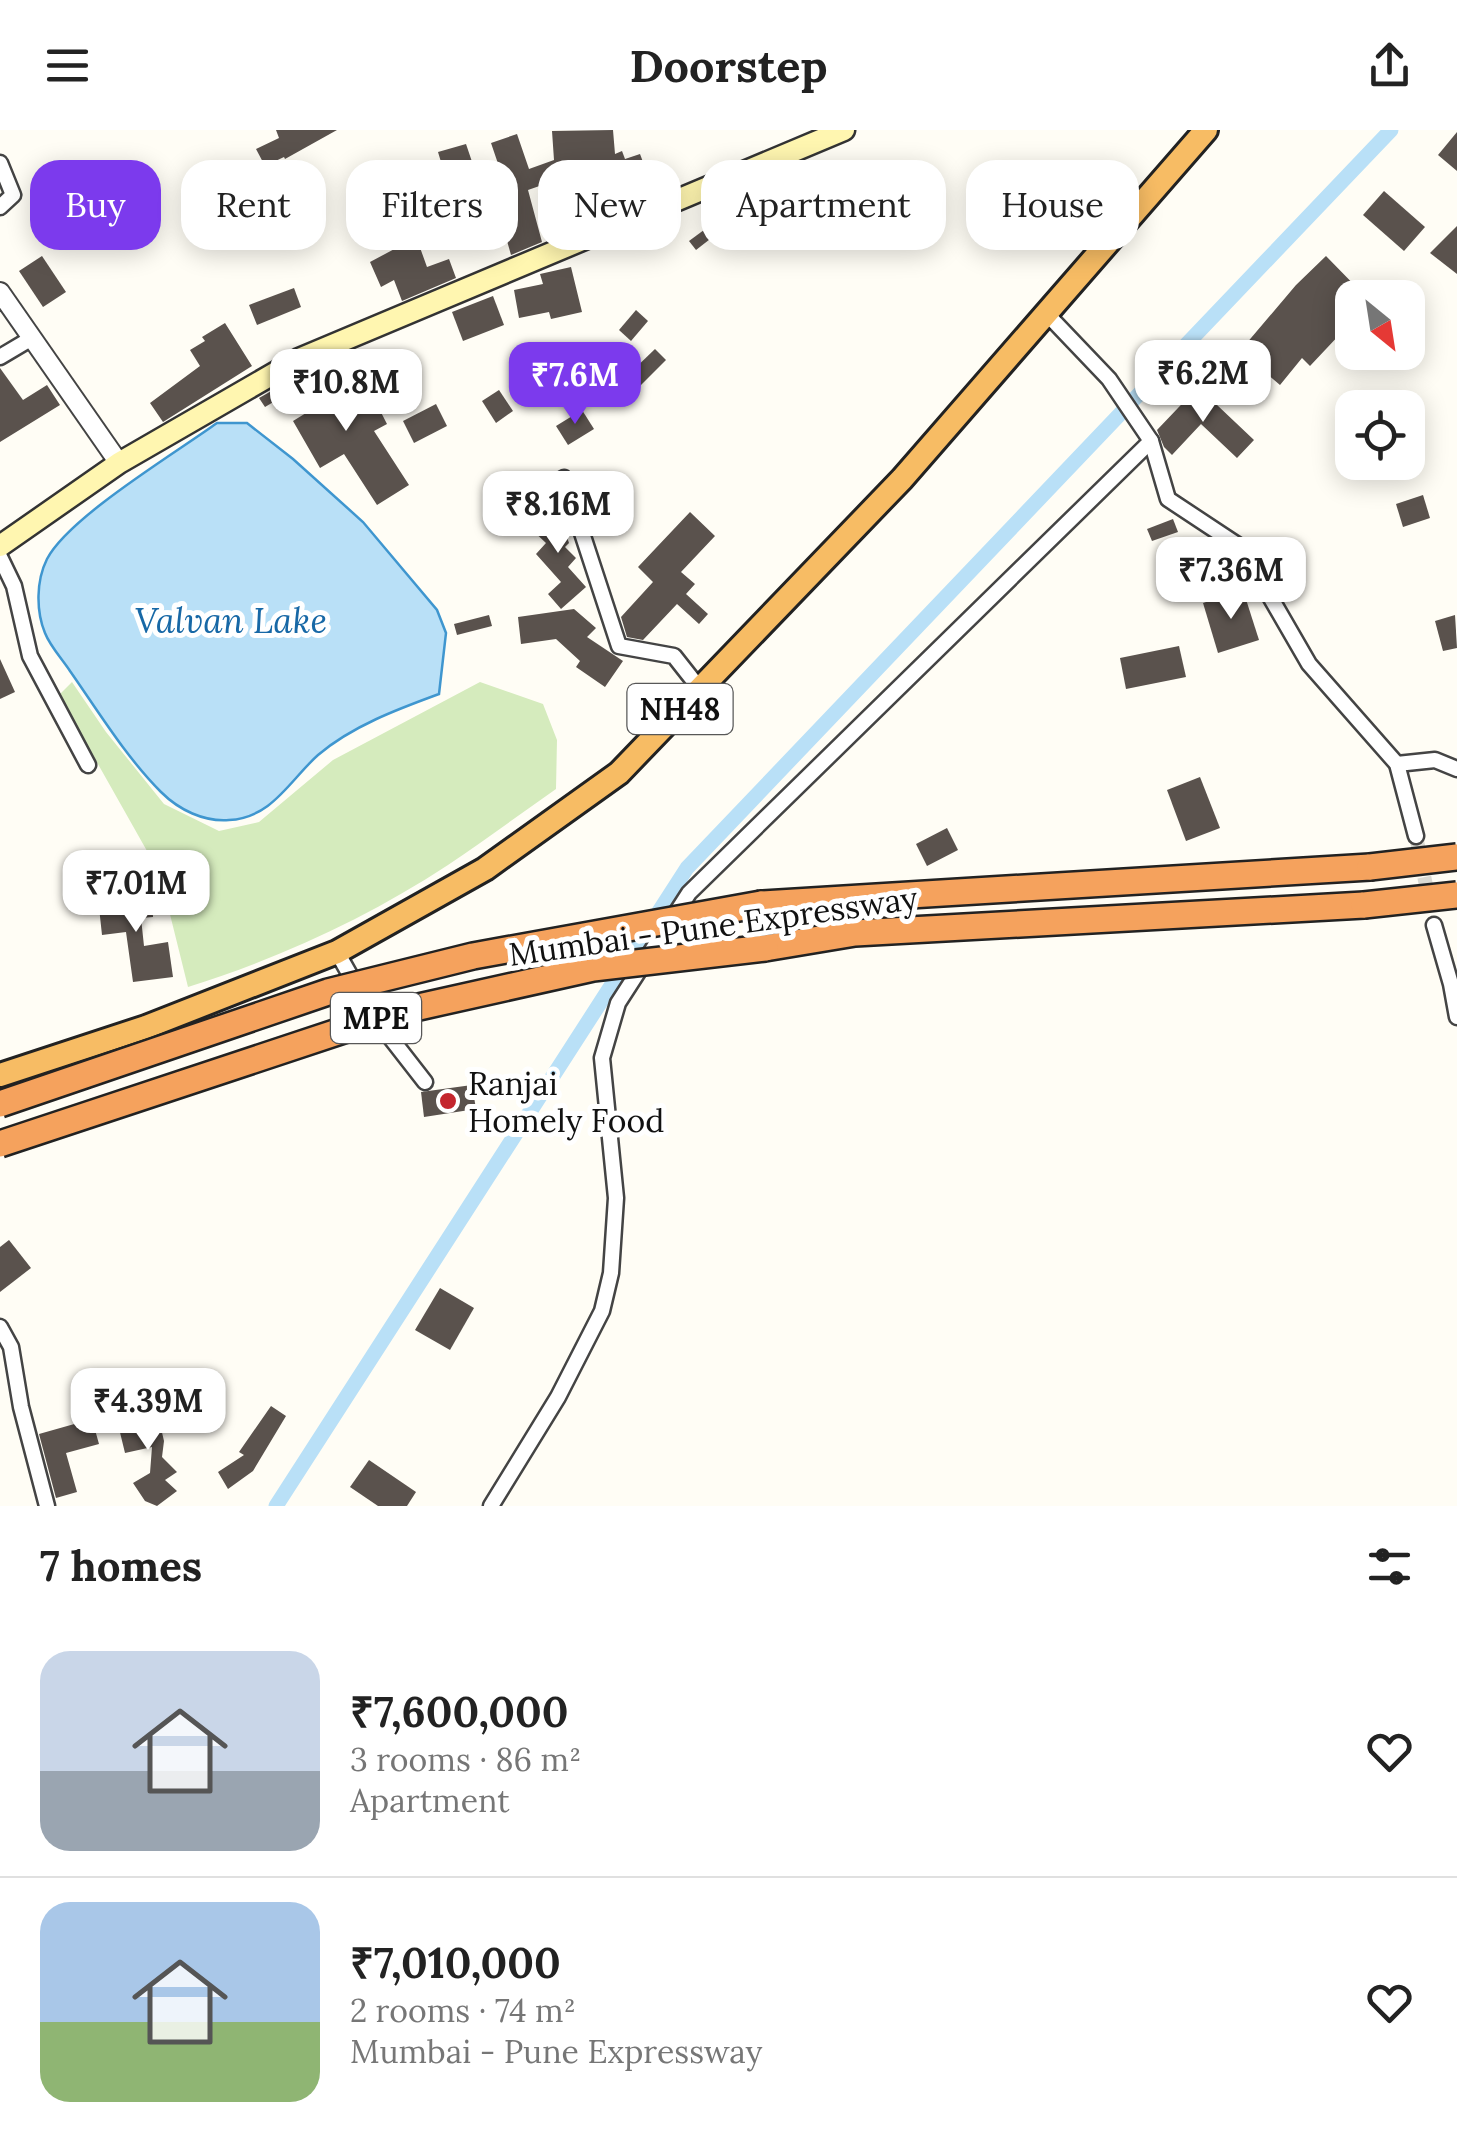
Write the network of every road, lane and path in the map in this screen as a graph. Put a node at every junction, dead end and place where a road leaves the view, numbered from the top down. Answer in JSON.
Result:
{"nodes":[{"id":1,"x":844,"y":130,"type":"edge"},
{"id":2,"x":1206,"y":130,"type":"edge"},
{"id":3,"x":0,"y":163,"type":"edge"},
{"id":4,"x":0,"y":207,"type":"edge"},
{"id":5,"x":0,"y":292,"type":"edge"},
{"id":6,"x":1046,"y":313,"type":"junction"},
{"id":7,"x":32,"y":338,"type":"junction"},
{"id":8,"x":0,"y":356,"type":"edge"},
{"id":9,"x":1151,"y":441,"type":"junction"},
{"id":10,"x":119,"y":463,"type":"junction"},
{"id":11,"x":564,"y":478,"type":"dead end"},
{"id":12,"x":0,"y":546,"type":"edge"},
{"id":13,"x":0,"y":557,"type":"edge"},
{"id":14,"x":700,"y":689,"type":"junction"},
{"id":15,"x":1398,"y":764,"type":"junction"},
{"id":16,"x":88,"y":765,"type":"dead end"},
{"id":17,"x":1457,"y":769,"type":"edge"},
{"id":18,"x":1416,"y":836,"type":"tunnel mouth"},
{"id":19,"x":1457,"y":857,"type":"edge"},
{"id":20,"x":1457,"y":894,"type":"edge"},
{"id":21,"x":1434,"y":925,"type":"tunnel mouth"},
{"id":22,"x":337,"y":952,"type":"junction"},
{"id":23,"x":1457,"y":1016,"type":"edge"},
{"id":24,"x":0,"y":1075,"type":"edge"},
{"id":25,"x":425,"y":1082,"type":"dead end"},
{"id":26,"x":0,"y":1104,"type":"edge"},
{"id":27,"x":0,"y":1144,"type":"edge"},
{"id":28,"x":0,"y":1327,"type":"edge"},
{"id":29,"x":47,"y":1506,"type":"edge"},
{"id":30,"x":491,"y":1506,"type":"edge"}],
"edges":[{"from":1,"to":10,"type":"main road"},
{"from":2,"to":6,"type":"highway","number":"NH48"},
{"from":3,"to":4,"type":"street"},
{"from":5,"to":7,"type":"street"},
{"from":6,"to":9,"type":"street"},
{"from":6,"to":14,"type":"highway","number":"NH48"},
{"from":7,"to":8,"type":"street"},
{"from":7,"to":10,"type":"street"},
{"from":9,"to":15,"type":"street"},
{"from":9,"to":30,"type":"street"},
{"from":10,"to":12,"type":"main road"},
{"from":11,"to":14,"type":"street"},
{"from":13,"to":16,"type":"street"},
{"from":14,"to":22,"type":"highway","number":"NH48"},
{"from":15,"to":17,"type":"street"},
{"from":15,"to":18,"type":"street"},
{"from":19,"to":26,"type":"highway","name":"Mumbai - Pune Expressway","number":"MPE","bridge":true},
{"from":20,"to":27,"type":"highway","name":"Mumbai - Pune Expressway","number":"MPE","bridge":true},
{"from":21,"to":23,"type":"street"},
{"from":22,"to":24,"type":"highway","number":"NH48"},
{"from":22,"to":25,"type":"street"},
{"from":28,"to":29,"type":"street"}]}
